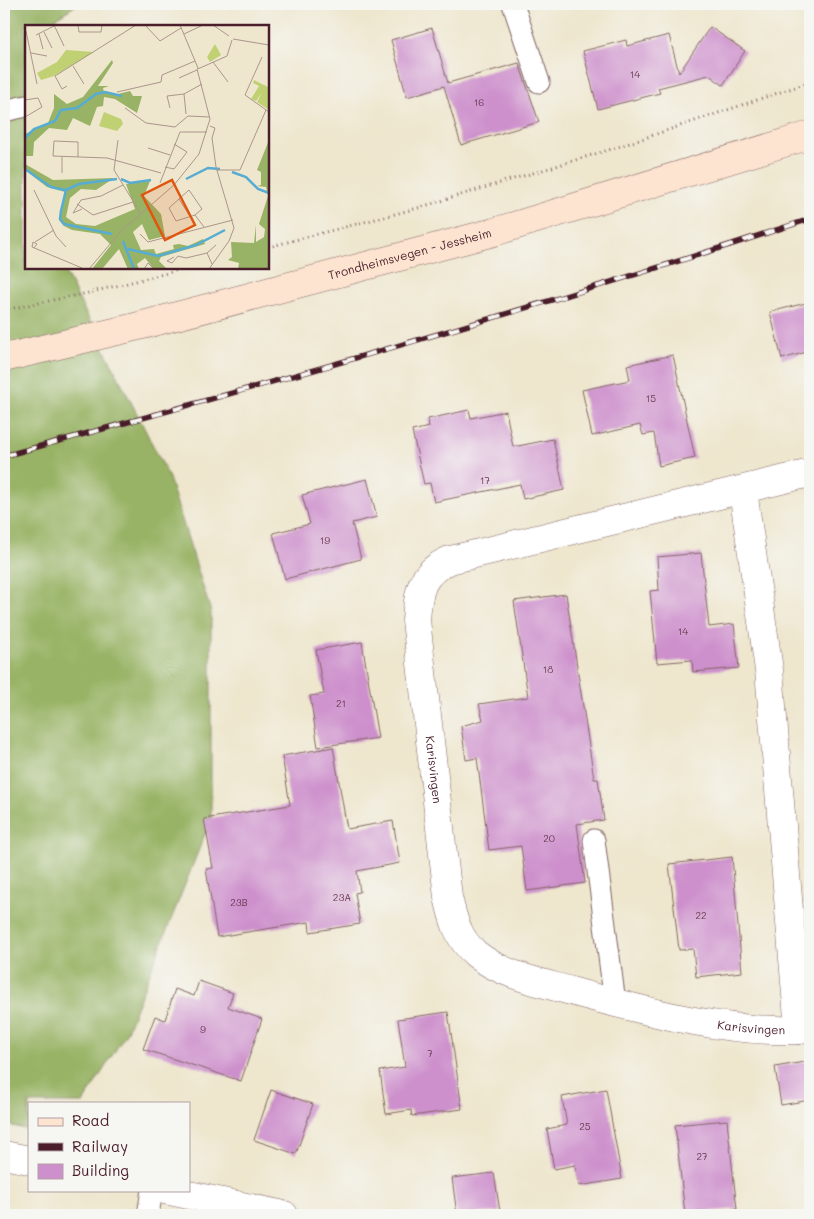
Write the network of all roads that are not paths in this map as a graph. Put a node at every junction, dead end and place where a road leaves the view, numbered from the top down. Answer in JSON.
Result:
{"nodes":[{"id":1,"x":513,"y":4,"type":"edge"},
{"id":2,"x":539,"y":82,"type":"dead end"},
{"id":3,"x":25,"y":106,"type":"edge"},
{"id":4,"x":4,"y":111,"type":"edge"},
{"id":5,"x":810,"y":135,"type":"edge"},
{"id":6,"x":4,"y":358,"type":"edge"},
{"id":7,"x":810,"y":473,"type":"edge"},
{"id":8,"x":744,"y":491,"type":"junction"},
{"id":9,"x":594,"y":840,"type":"dead end"},
{"id":10,"x":615,"y":1003,"type":"junction"},
{"id":11,"x":804,"y":1030,"type":"edge"},
{"id":12,"x":4,"y":1155,"type":"edge"},
{"id":13,"x":28,"y":1160,"type":"edge"},
{"id":14,"x":152,"y":1192,"type":"edge"},
{"id":15,"x":175,"y":1192,"type":"edge"},
{"id":16,"x":148,"y":1215,"type":"edge"},
{"id":17,"x":284,"y":1215,"type":"edge"}],
"edges":[{"from":1,"to":2,"type":"lane"},
{"from":3,"to":4,"type":"lane"},
{"from":5,"to":6,"type":"main road","name":"Trondheimsvegen - Jessheim"},
{"from":7,"to":8,"type":"street","name":"Karisvingen"},
{"from":8,"to":10,"type":"street","name":"Karisvingen"},
{"from":8,"to":11,"type":"street","name":"Karisvingen"},
{"from":9,"to":10,"type":"lane"},
{"from":10,"to":11,"type":"street","name":"Karisvingen"},
{"from":12,"to":13,"type":"street"},
{"from":14,"to":16,"type":"lane"},
{"from":15,"to":17,"type":"street"}]}
